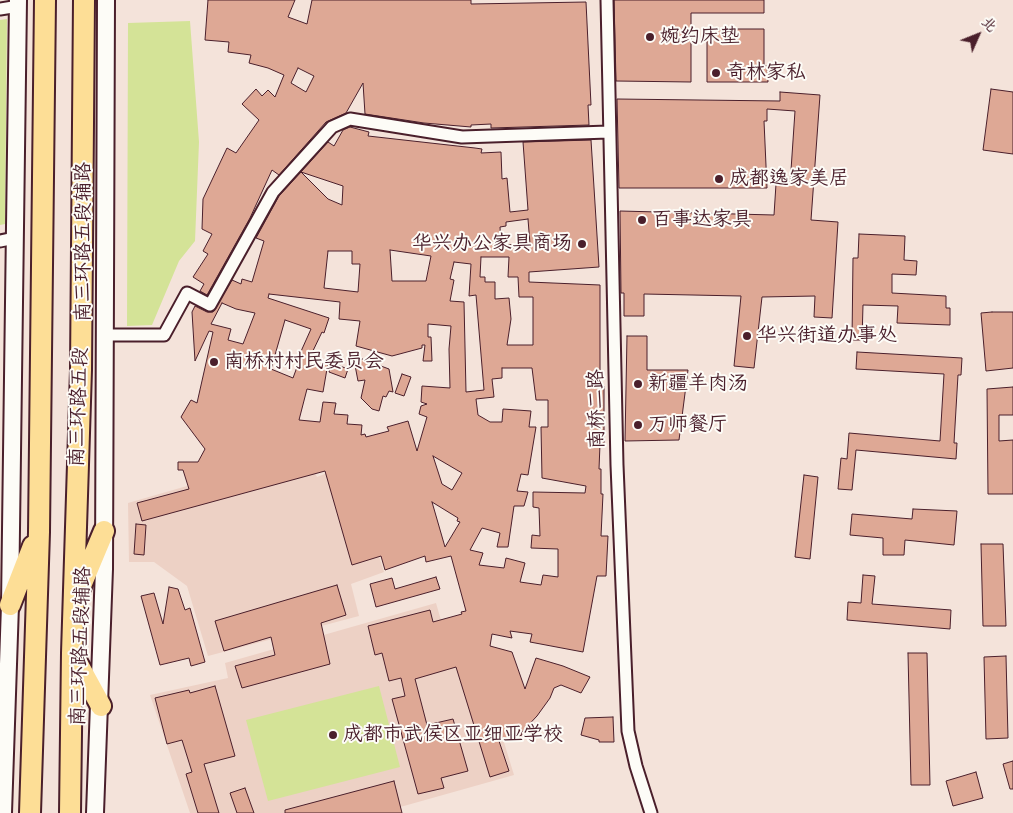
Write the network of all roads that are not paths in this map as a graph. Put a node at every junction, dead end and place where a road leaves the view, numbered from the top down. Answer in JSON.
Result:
{"nodes":[{"id":1,"x":106,"y":0,"type":"edge"},
{"id":2,"x":607,"y":0,"type":"edge"},
{"id":3,"x":45,"y":2,"type":"edge"},
{"id":4,"x":84,"y":2,"type":"edge"},
{"id":5,"x":18,"y":3,"type":"edge"},
{"id":6,"x":0,"y":9,"type":"edge"},
{"id":7,"x":608,"y":132,"type":"junction"},
{"id":8,"x":8,"y":240,"type":"edge"},
{"id":9,"x":105,"y":335,"type":"junction"},
{"id":10,"x":104,"y":531,"type":"junction"},
{"id":11,"x":39,"y":532,"type":"junction"},
{"id":12,"x":73,"y":604,"type":"junction"},
{"id":13,"x":10,"y":605,"type":"junction"},
{"id":14,"x":72,"y":653,"type":"junction"},
{"id":15,"x":101,"y":706,"type":"junction"},
{"id":16,"x":2,"y":813,"type":"edge"},
{"id":17,"x":30,"y":813,"type":"edge"},
{"id":18,"x":70,"y":813,"type":"edge"},
{"id":19,"x":96,"y":813,"type":"edge"},
{"id":20,"x":651,"y":813,"type":"edge"}],
"edges":[{"from":1,"to":9,"type":"main road","name":"南三环路五段辅路"},
{"from":2,"to":7,"type":"street","name":"南桥二路"},
{"from":3,"to":11,"type":"highway","name":"南三环路五段"},
{"from":4,"to":12,"type":"highway","name":"南三环路五段"},
{"from":5,"to":6,"type":"street"},
{"from":5,"to":8,"type":"main road"},
{"from":7,"to":9,"type":"street"},
{"from":7,"to":20,"type":"street","name":"南桥二路"},
{"from":8,"to":13,"type":"main road"},
{"from":9,"to":10,"type":"main road","name":"南三环路五段辅路"},
{"from":10,"to":12,"type":"highway"},
{"from":10,"to":15,"type":"main road","name":"南三环路五段辅路"},
{"from":11,"to":13,"type":"highway"},
{"from":11,"to":17,"type":"highway","name":"南三环路五段"},
{"from":12,"to":14,"type":"highway","name":"南三环路五段"},
{"from":13,"to":16,"type":"main road"},
{"from":14,"to":15,"type":"highway"},
{"from":14,"to":18,"type":"highway","name":"南三环路五段"},
{"from":15,"to":19,"type":"main road","name":"南三环路五段辅路"}]}
